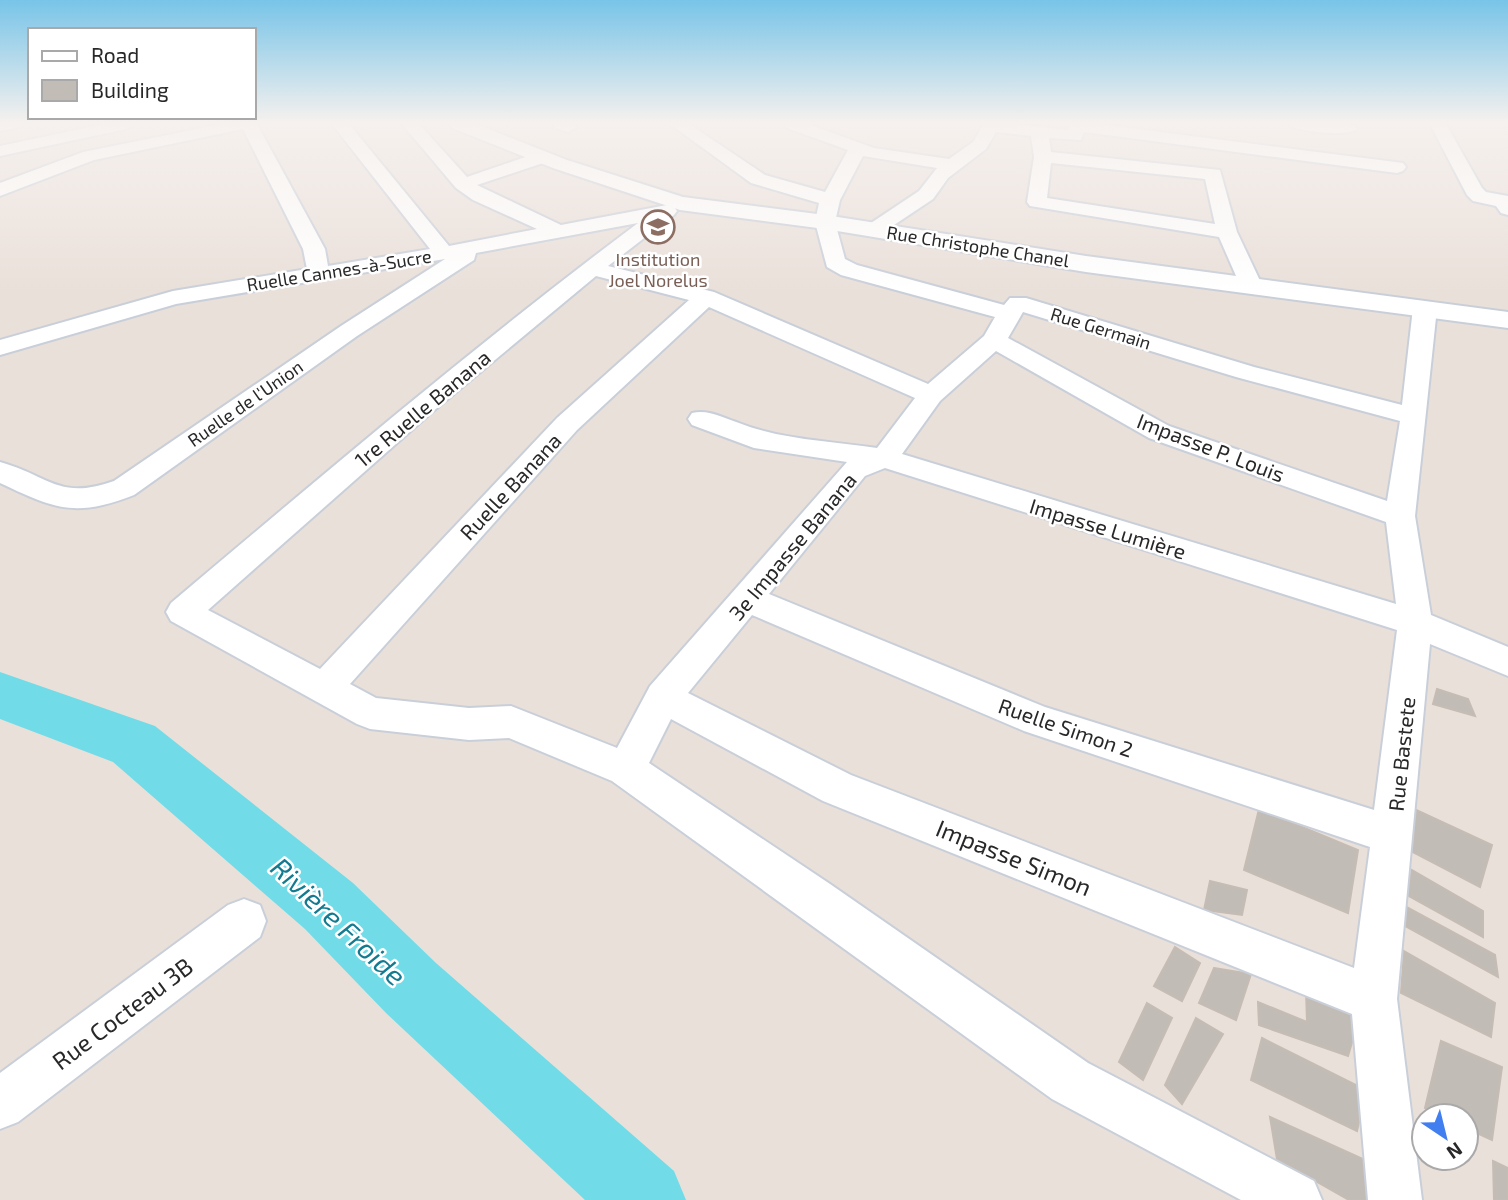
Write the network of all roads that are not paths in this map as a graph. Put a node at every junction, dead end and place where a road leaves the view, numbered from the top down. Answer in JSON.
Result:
{"nodes":[{"id":1,"x":26,"y":180,"type":"edge"},
{"id":2,"x":277,"y":180,"type":"edge"},
{"id":3,"x":385,"y":180,"type":"edge"},
{"id":4,"x":459,"y":180,"type":"edge"},
{"id":5,"x":475,"y":180,"type":"edge"},
{"id":6,"x":603,"y":180,"type":"edge"},
{"id":7,"x":760,"y":180,"type":"edge"},
{"id":8,"x":842,"y":180,"type":"edge"},
{"id":9,"x":938,"y":180,"type":"edge"},
{"id":10,"x":1040,"y":180,"type":"edge"},
{"id":11,"x":1214,"y":180,"type":"edge"},
{"id":12,"x":1468,"y":180,"type":"edge"},
{"id":13,"x":463,"y":184,"type":"junction"},
{"id":14,"x":0,"y":190,"type":"edge"},
{"id":15,"x":674,"y":207,"type":"junction"},
{"id":16,"x":1508,"y":209,"type":"edge"},
{"id":17,"x":827,"y":211,"type":"junction"},
{"id":18,"x":875,"y":229,"type":"junction"},
{"id":19,"x":560,"y":232,"type":"junction"},
{"id":20,"x":1227,"y":232,"type":"junction"},
{"id":21,"x":478,"y":247,"type":"junction"},
{"id":22,"x":444,"y":253,"type":"junction"},
{"id":23,"x":590,"y":268,"type":"junction"},
{"id":24,"x":319,"y":274,"type":"junction"},
{"id":25,"x":1251,"y":285,"type":"junction"},
{"id":26,"x":706,"y":297,"type":"junction"},
{"id":27,"x":1425,"y":308,"type":"junction"},
{"id":28,"x":1508,"y":320,"type":"edge"},
{"id":29,"x":1001,"y":327,"type":"junction"},
{"id":30,"x":0,"y":348,"type":"edge"},
{"id":31,"x":931,"y":395,"type":"junction"},
{"id":32,"x":1414,"y":416,"type":"junction"},
{"id":33,"x":702,"y":419,"type":"dead end"},
{"id":34,"x":884,"y":458,"type":"junction"},
{"id":35,"x":0,"y":471,"type":"edge"},
{"id":36,"x":1400,"y":516,"type":"junction"},
{"id":37,"x":747,"y":599,"type":"junction"},
{"id":38,"x":1415,"y":623,"type":"junction"},
{"id":39,"x":1508,"y":662,"type":"edge"},
{"id":40,"x":325,"y":687,"type":"junction"},
{"id":41,"x":663,"y":697,"type":"junction"},
{"id":42,"x":626,"y":769,"type":"junction"},
{"id":43,"x":1392,"y":835,"type":"junction"},
{"id":44,"x":244,"y":921,"type":"dead end"},
{"id":45,"x":1374,"y":999,"type":"junction"},
{"id":46,"x":0,"y":1104,"type":"edge"},
{"id":47,"x":1295,"y":1200,"type":"edge"},
{"id":48,"x":1395,"y":1200,"type":"edge"}],
"edges":[{"from":1,"to":14,"type":"street"},
{"from":2,"to":24,"type":"street"},
{"from":3,"to":22,"type":"street"},
{"from":4,"to":13,"type":"street"},
{"from":5,"to":13,"type":"street"},
{"from":6,"to":15,"type":"street","name":"Rue Christophe Chanel"},
{"from":7,"to":17,"type":"street"},
{"from":8,"to":17,"type":"street"},
{"from":9,"to":18,"type":"street"},
{"from":10,"to":20,"type":"street"},
{"from":11,"to":20,"type":"street"},
{"from":12,"to":16,"type":"street"},
{"from":13,"to":19,"type":"street"},
{"from":15,"to":17,"type":"street","name":"Rue Christophe Chanel"},
{"from":15,"to":19,"type":"street","name":"Ruelle Cannes-à-Sucre"},
{"from":15,"to":23,"type":"street","name":"1re Ruelle Banana"},
{"from":17,"to":18,"type":"street","name":"Rue Christophe Chanel"},
{"from":17,"to":29,"type":"street","name":"Rue Germain"},
{"from":18,"to":25,"type":"street","name":"Rue Christophe Chanel"},
{"from":19,"to":21,"type":"street","name":"Ruelle Cannes-à-Sucre"},
{"from":20,"to":25,"type":"street"},
{"from":21,"to":22,"type":"street","name":"Ruelle Cannes-à-Sucre"},
{"from":21,"to":35,"type":"street","name":"Ruelle de l'Union"},
{"from":22,"to":24,"type":"street","name":"Ruelle Cannes-à-Sucre"},
{"from":23,"to":26,"type":"street"},
{"from":23,"to":40,"type":"street","name":"1re Ruelle Banana"},
{"from":24,"to":30,"type":"street","name":"Ruelle Cannes-à-Sucre"},
{"from":25,"to":27,"type":"street","name":"Rue Christophe Chanel"},
{"from":26,"to":31,"type":"street"},
{"from":26,"to":40,"type":"street","name":"Ruelle Banana"},
{"from":27,"to":28,"type":"street","name":"Rue Christophe Chanel"},
{"from":27,"to":32,"type":"street","name":"Rue Bastete"},
{"from":29,"to":31,"type":"street","name":"3e Impasse Banana"},
{"from":29,"to":32,"type":"street","name":"Rue Germain"},
{"from":29,"to":36,"type":"street","name":"Impasse P. Louis"},
{"from":31,"to":34,"type":"street","name":"3e Impasse Banana"},
{"from":32,"to":36,"type":"street","name":"Rue Bastete"},
{"from":33,"to":34,"type":"street","name":"Impasse Lumière"},
{"from":34,"to":37,"type":"street","name":"3e Impasse Banana"},
{"from":34,"to":38,"type":"street","name":"Impasse Lumière"},
{"from":36,"to":38,"type":"street","name":"Rue Bastete"},
{"from":37,"to":41,"type":"street","name":"3e Impasse Banana"},
{"from":37,"to":43,"type":"street","name":"Ruelle Simon 2"},
{"from":38,"to":39,"type":"street","name":"Impasse Lumière"},
{"from":38,"to":43,"type":"street","name":"Rue Bastete"},
{"from":40,"to":42,"type":"street"},
{"from":41,"to":42,"type":"street","name":"3e Impasse Banana"},
{"from":41,"to":45,"type":"street","name":"Impasse Simon"},
{"from":42,"to":47,"type":"street"},
{"from":43,"to":45,"type":"street","name":"Rue Bastete"},
{"from":44,"to":46,"type":"street","name":"Rue Cocteau 3B"},
{"from":45,"to":48,"type":"street","name":"Rue Bastete"}]}
